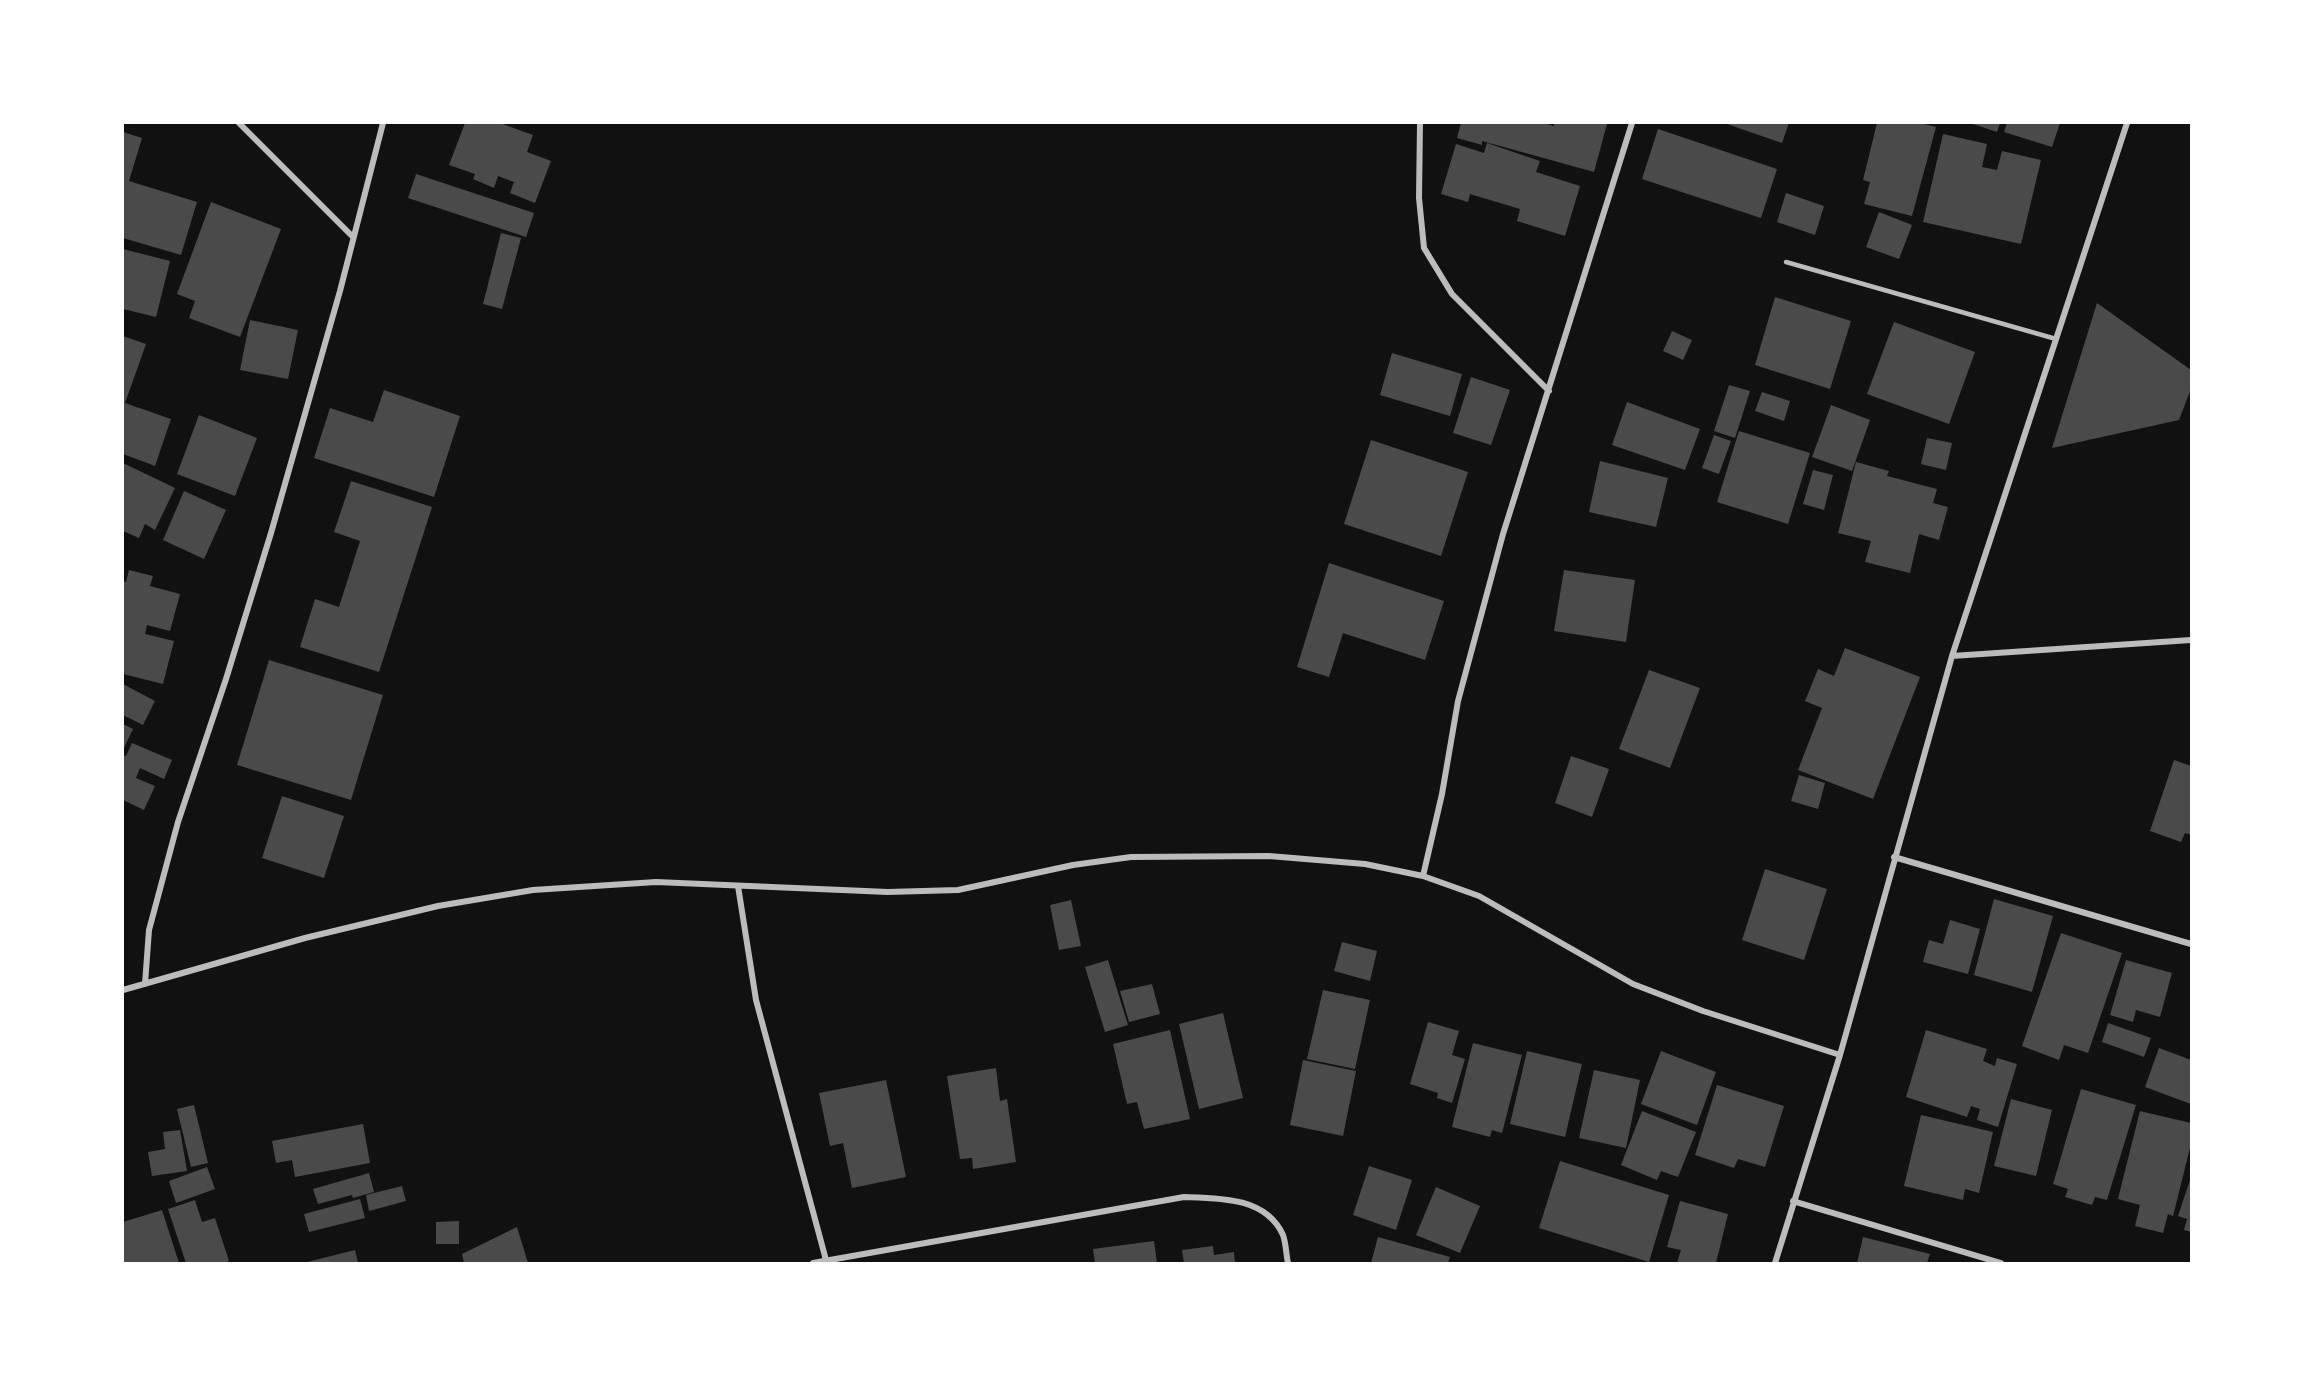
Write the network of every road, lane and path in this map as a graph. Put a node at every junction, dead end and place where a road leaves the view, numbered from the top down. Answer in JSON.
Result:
{"nodes":[{"id":1,"x":239,"y":123,"type":"edge"},
{"id":2,"x":383,"y":123,"type":"edge"},
{"id":3,"x":1420,"y":123,"type":"edge"},
{"id":4,"x":1632,"y":123,"type":"edge"},
{"id":5,"x":2127,"y":125,"type":"edge"},
{"id":6,"x":353,"y":237,"type":"junction"},
{"id":7,"x":1786,"y":262,"type":"dead end"},
{"id":8,"x":2056,"y":339,"type":"junction"},
{"id":9,"x":1549,"y":391,"type":"junction"},
{"id":10,"x":2191,"y":640,"type":"edge"},
{"id":11,"x":1952,"y":656,"type":"junction"},
{"id":12,"x":1894,"y":857,"type":"junction"},
{"id":13,"x":1423,"y":876,"type":"junction"},
{"id":14,"x":738,"y":886,"type":"junction"},
{"id":15,"x":2191,"y":944,"type":"edge"},
{"id":16,"x":145,"y":984,"type":"junction"},
{"id":17,"x":123,"y":990,"type":"edge"},
{"id":18,"x":1839,"y":1055,"type":"junction"},
{"id":19,"x":1793,"y":1201,"type":"junction"},
{"id":20,"x":826,"y":1260,"type":"junction"},
{"id":21,"x":813,"y":1263,"type":"edge"},
{"id":22,"x":1288,"y":1263,"type":"edge"},
{"id":23,"x":1775,"y":1263,"type":"edge"},
{"id":24,"x":2001,"y":1263,"type":"edge"}],
"edges":[{"from":1,"to":6,"type":"street"},
{"from":2,"to":6,"type":"street"},
{"from":3,"to":9,"type":"street"},
{"from":4,"to":9,"type":"street"},
{"from":5,"to":8,"type":"street"},
{"from":6,"to":16,"type":"street"},
{"from":7,"to":8,"type":"lane"},
{"from":8,"to":11,"type":"street"},
{"from":9,"to":13,"type":"street"},
{"from":10,"to":11,"type":"street"},
{"from":11,"to":12,"type":"street"},
{"from":12,"to":15,"type":"street"},
{"from":12,"to":18,"type":"street"},
{"from":13,"to":14,"type":"street"},
{"from":13,"to":18,"type":"street"},
{"from":14,"to":16,"type":"street"},
{"from":14,"to":20,"type":"street"},
{"from":16,"to":17,"type":"street"},
{"from":18,"to":19,"type":"street"},
{"from":19,"to":23,"type":"street"},
{"from":19,"to":24,"type":"street"},
{"from":20,"to":21,"type":"street"},
{"from":20,"to":22,"type":"street"}]}
